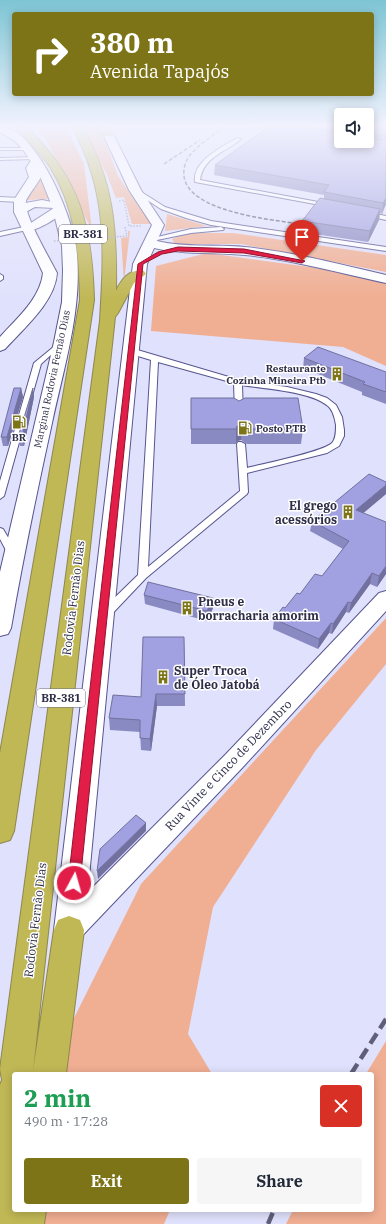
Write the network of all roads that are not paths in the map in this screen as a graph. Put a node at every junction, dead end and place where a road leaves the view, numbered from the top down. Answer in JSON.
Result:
{"nodes":[{"id":1,"x":31,"y":184,"type":"edge"},
{"id":2,"x":49,"y":184,"type":"edge"},
{"id":3,"x":65,"y":184,"type":"edge"},
{"id":4,"x":102,"y":184,"type":"edge"},
{"id":5,"x":132,"y":184,"type":"edge"},
{"id":6,"x":213,"y":184,"type":"edge"},
{"id":7,"x":135,"y":190,"type":"junction"},
{"id":8,"x":0,"y":199,"type":"edge"},
{"id":9,"x":20,"y":206,"type":"junction"},
{"id":10,"x":333,"y":207,"type":"edge"},
{"id":11,"x":58,"y":208,"type":"junction"},
{"id":12,"x":363,"y":213,"type":"edge"},
{"id":13,"x":386,"y":218,"type":"edge"},
{"id":14,"x":29,"y":228,"type":"junction"},
{"id":15,"x":247,"y":228,"type":"junction"},
{"id":16,"x":0,"y":234,"type":"edge"},
{"id":17,"x":150,"y":241,"type":"junction"},
{"id":18,"x":178,"y":249,"type":"junction"},
{"id":19,"x":386,"y":249,"type":"edge"},
{"id":20,"x":140,"y":269,"type":"junction"},
{"id":21,"x":386,"y":279,"type":"edge"},
{"id":22,"x":107,"y":321,"type":"junction"},
{"id":23,"x":62,"y":342,"type":"junction"},
{"id":24,"x":0,"y":346,"type":"edge"},
{"id":25,"x":131,"y":350,"type":"junction"},
{"id":26,"x":155,"y":359,"type":"junction"},
{"id":27,"x":238,"y":382,"type":"junction"},
{"id":28,"x":239,"y":413,"type":"edge"},
{"id":29,"x":241,"y":444,"type":"dead end"},
{"id":30,"x":242,"y":471,"type":"junction"},
{"id":31,"x":0,"y":496,"type":"edge"},
{"id":32,"x":0,"y":531,"type":"edge"},
{"id":33,"x":14,"y":556,"type":"junction"},
{"id":34,"x":143,"y":576,"type":"junction"},
{"id":35,"x":386,"y":598,"type":"edge"},
{"id":36,"x":102,"y":616,"type":"junction"},
{"id":37,"x":0,"y":628,"type":"edge"},
{"id":38,"x":0,"y":831,"type":"edge"},
{"id":39,"x":69,"y":930,"type":"junction"},
{"id":40,"x":16,"y":1072,"type":"edge"},
{"id":41,"x":50,"y":1072,"type":"edge"},
{"id":42,"x":12,"y":1109,"type":"edge"},
{"id":43,"x":0,"y":1209,"type":"edge"},
{"id":44,"x":28,"y":1212,"type":"edge"},
{"id":45,"x":26,"y":1224,"type":"edge"}],
"edges":[{"from":1,"to":9,"type":"main road"},
{"from":2,"to":11,"type":"main road","name":"Marginal Rodovia Fernão Dias","number":"BR-381"},
{"from":3,"to":38,"type":"highway","number":"BR-381"},
{"from":4,"to":22,"type":"highway","name":"Rodovia Fernão Dias","number":"BR-381"},
{"from":5,"to":7,"type":"main road","number":"BR-381"},
{"from":6,"to":10,"type":"lane"},
{"from":7,"to":15,"type":"lane"},
{"from":7,"to":17,"type":"main road","number":"BR-381"},
{"from":8,"to":9,"type":"lane"},
{"from":9,"to":11,"type":"street"},
{"from":9,"to":14,"type":"main road"},
{"from":11,"to":14,"type":"street"},
{"from":11,"to":23,"type":"main road","name":"Marginal Rodovia Fernão Dias","number":"BR-381"},
{"from":12,"to":13,"type":"lane"},
{"from":14,"to":16,"type":"lane"},
{"from":14,"to":24,"type":"main road"},
{"from":15,"to":17,"type":"lane"},
{"from":15,"to":19,"type":"lane"},
{"from":17,"to":18,"type":"main road"},
{"from":17,"to":20,"type":"main road","number":"BR-381"},
{"from":18,"to":20,"type":"main road"},
{"from":18,"to":21,"type":"main road"},
{"from":20,"to":22,"type":"highway","number":"BR-381"},
{"from":20,"to":25,"type":"main road","number":"BR-381"},
{"from":22,"to":40,"type":"highway","name":"Rodovia Fernão Dias","number":"BR-381"},
{"from":23,"to":31,"type":"lane"},
{"from":23,"to":33,"type":"main road","name":"Marginal Rodovia Fernão Dias","number":"BR-381"},
{"from":25,"to":26,"type":"lane"},
{"from":25,"to":36,"type":"main road","number":"BR-381"},
{"from":26,"to":27,"type":"lane"},
{"from":26,"to":34,"type":"lane"},
{"from":27,"to":28,"type":"lane"},
{"from":27,"to":30,"type":"lane"},
{"from":29,"to":30,"type":"lane"},
{"from":30,"to":34,"type":"lane"},
{"from":32,"to":33,"type":"lane"},
{"from":33,"to":37,"type":"main road","name":"Marginal Rodovia Fernão Dias","number":"BR-381"},
{"from":34,"to":36,"type":"lane"},
{"from":35,"to":39,"type":"street","name":"Rua Vinte e Cinco de Dezembro"},
{"from":36,"to":39,"type":"main road","number":"BR-381"},
{"from":39,"to":41,"type":"highway"},
{"from":42,"to":43,"type":"highway"},
{"from":44,"to":45,"type":"highway"}]}
